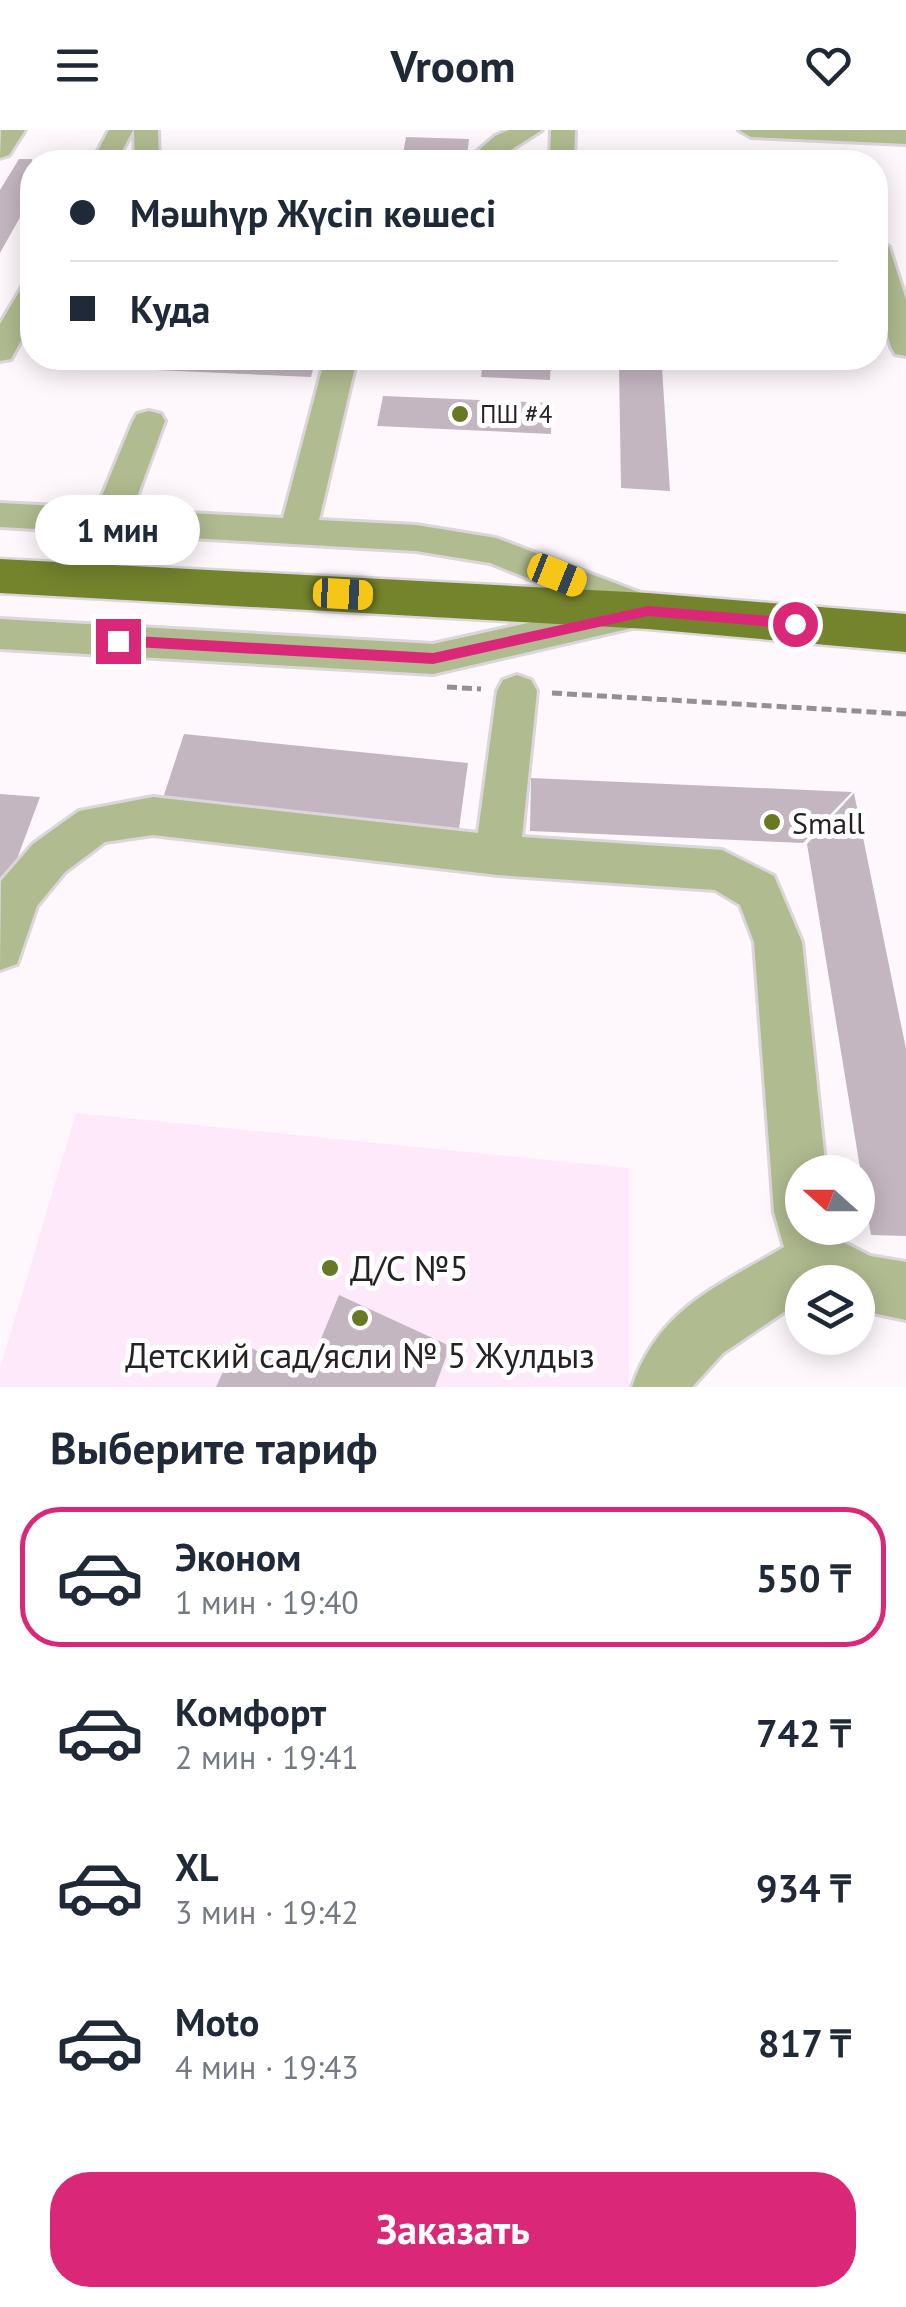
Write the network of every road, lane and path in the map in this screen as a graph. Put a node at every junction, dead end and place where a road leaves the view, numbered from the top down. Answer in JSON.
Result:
{"nodes":[{"id":1,"x":14,"y":130,"type":"edge"},
{"id":2,"x":530,"y":130,"type":"edge"},
{"id":3,"x":751,"y":130,"type":"edge"},
{"id":4,"x":839,"y":132,"type":"edge"},
{"id":5,"x":906,"y":137,"type":"edge"},
{"id":6,"x":0,"y":150,"type":"edge"},
{"id":7,"x":492,"y":150,"type":"edge"},
{"id":8,"x":888,"y":309,"type":"edge"},
{"id":9,"x":20,"y":311,"type":"edge"},
{"id":10,"x":4,"y":335,"type":"edge"},
{"id":11,"x":906,"y":348,"type":"edge"},
{"id":12,"x":338,"y":370,"type":"edge"},
{"id":13,"x":149,"y":421,"type":"dead end"},
{"id":14,"x":0,"y":515,"type":"edge"},
{"id":15,"x":110,"y":521,"type":"junction"},
{"id":16,"x":298,"y":531,"type":"junction"},
{"id":17,"x":0,"y":576,"type":"edge"},
{"id":18,"x":648,"y":611,"type":"junction"},
{"id":19,"x":906,"y":633,"type":"edge"},
{"id":20,"x":0,"y":634,"type":"edge"},
{"id":21,"x":517,"y":692,"type":"dead end"},
{"id":22,"x":498,"y":855,"type":"junction"},
{"id":23,"x":0,"y":948,"type":"edge"},
{"id":24,"x":800,"y":1155,"type":"edge"},
{"id":25,"x":795,"y":1245,"type":"edge"},
{"id":26,"x":821,"y":1245,"type":"edge"},
{"id":27,"x":906,"y":1290,"type":"edge"},
{"id":28,"x":662,"y":1387,"type":"edge"}],
"edges":[{"from":1,"to":6,"type":"street"},
{"from":2,"to":7,"type":"street"},
{"from":3,"to":4,"type":"street"},
{"from":4,"to":5,"type":"street"},
{"from":8,"to":11,"type":"street"},
{"from":9,"to":10,"type":"street"},
{"from":12,"to":16,"type":"street"},
{"from":13,"to":15,"type":"street"},
{"from":14,"to":15,"type":"street"},
{"from":15,"to":16,"type":"street"},
{"from":16,"to":18,"type":"street"},
{"from":17,"to":18,"type":"main road"},
{"from":18,"to":19,"type":"main road"},
{"from":18,"to":20,"type":"street"},
{"from":21,"to":22,"type":"street"},
{"from":22,"to":23,"type":"street"},
{"from":22,"to":24,"type":"street"},
{"from":25,"to":28,"type":"street"},
{"from":26,"to":27,"type":"street"}]}
